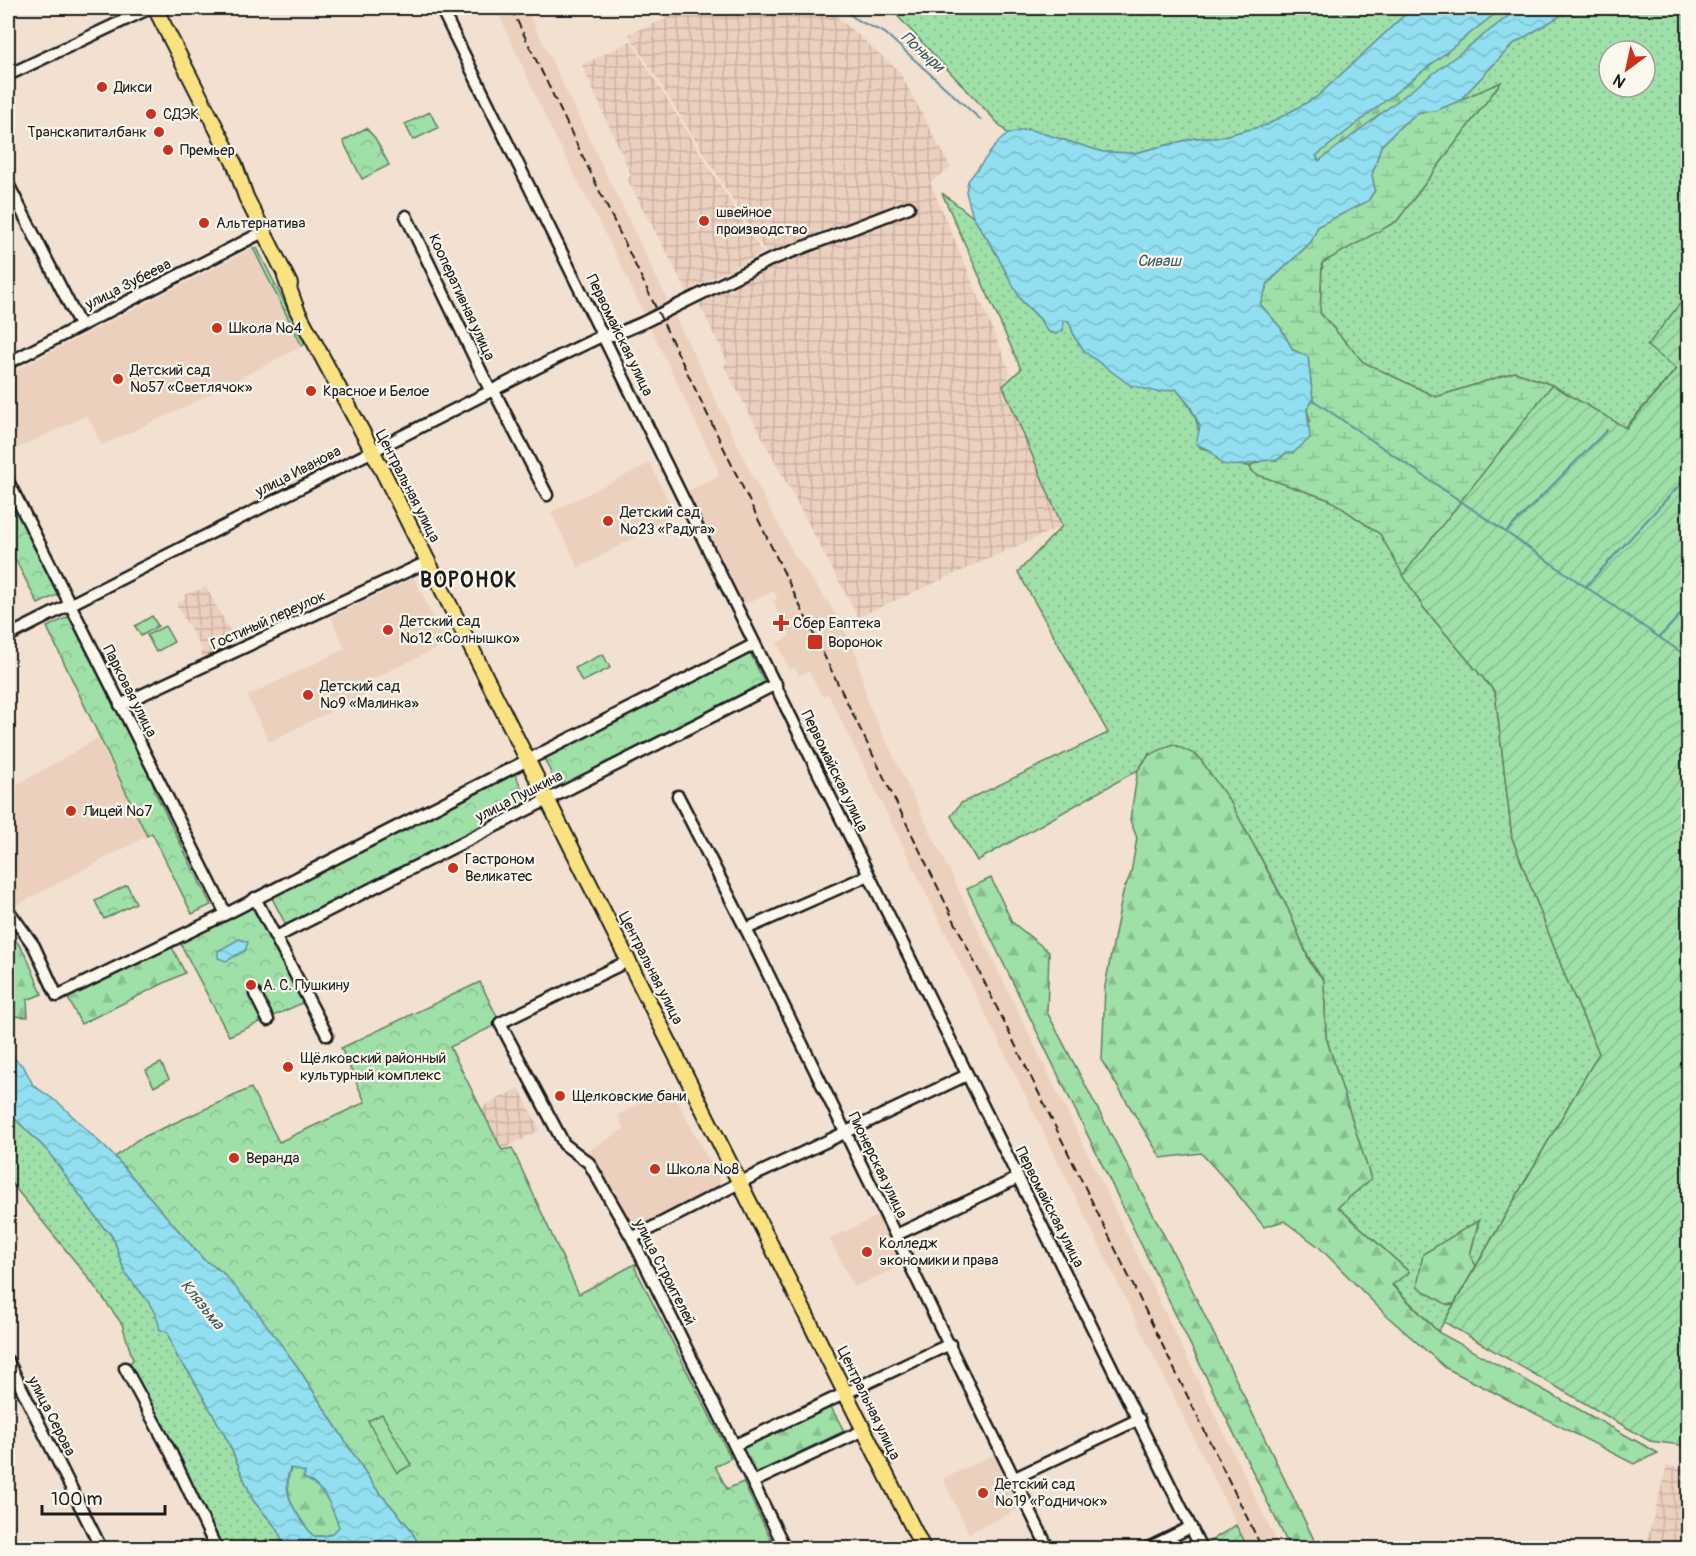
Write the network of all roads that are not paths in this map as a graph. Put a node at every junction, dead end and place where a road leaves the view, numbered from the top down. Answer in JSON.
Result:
{"nodes":[{"id":1,"x":149,"y":8,"type":"edge"},
{"id":2,"x":441,"y":8,"type":"edge"},
{"id":3,"x":8,"y":75,"type":"edge"},
{"id":4,"x":8,"y":184,"type":"edge"},
{"id":5,"x":909,"y":207,"type":"dead end"},
{"id":6,"x":406,"y":216,"type":"dead end"},
{"id":7,"x":263,"y":232,"type":"junction"},
{"id":8,"x":80,"y":325,"type":"junction"},
{"id":9,"x":604,"y":335,"type":"junction"},
{"id":10,"x":8,"y":363,"type":"edge"},
{"id":11,"x":491,"y":390,"type":"junction"},
{"id":12,"x":372,"y":450,"type":"junction"},
{"id":13,"x":8,"y":481,"type":"edge"},
{"id":14,"x":547,"y":495,"type":"dead end"},
{"id":15,"x":428,"y":562,"type":"junction"},
{"id":16,"x":69,"y":605,"type":"junction"},
{"id":17,"x":8,"y":636,"type":"edge"},
{"id":18,"x":756,"y":644,"type":"junction"},
{"id":19,"x":776,"y":684,"type":"junction"},
{"id":20,"x":120,"y":705,"type":"junction"},
{"id":21,"x":527,"y":760,"type":"junction"},
{"id":22,"x":678,"y":796,"type":"dead end"},
{"id":23,"x":546,"y":799,"type":"junction"},
{"id":24,"x":869,"y":875,"type":"junction"},
{"id":25,"x":255,"y":898,"type":"junction"},
{"id":26,"x":8,"y":910,"type":"edge"},
{"id":27,"x":226,"y":914,"type":"junction"},
{"id":28,"x":746,"y":929,"type":"junction"},
{"id":29,"x":276,"y":937,"type":"junction"},
{"id":30,"x":628,"y":962,"type":"junction"},
{"id":31,"x":255,"y":994,"type":"dead end"},
{"id":32,"x":268,"y":1020,"type":"dead end"},
{"id":33,"x":327,"y":1035,"type":"dead end"},
{"id":34,"x":967,"y":1075,"type":"junction"},
{"id":35,"x":846,"y":1134,"type":"junction"},
{"id":36,"x":1018,"y":1178,"type":"junction"},
{"id":37,"x":741,"y":1182,"type":"junction"},
{"id":38,"x":896,"y":1235,"type":"junction"},
{"id":39,"x":632,"y":1238,"type":"junction"},
{"id":40,"x":950,"y":1344,"type":"junction"},
{"id":41,"x":8,"y":1361,"type":"edge"},
{"id":42,"x":124,"y":1368,"type":"dead end"},
{"id":43,"x":846,"y":1393,"type":"junction"},
{"id":44,"x":1139,"y":1419,"type":"junction"},
{"id":45,"x":864,"y":1430,"type":"junction"},
{"id":46,"x":735,"y":1444,"type":"junction"},
{"id":47,"x":1015,"y":1478,"type":"junction"},
{"id":48,"x":753,"y":1482,"type":"junction"},
{"id":49,"x":1191,"y":1527,"type":"junction"},
{"id":50,"x":101,"y":1548,"type":"edge"},
{"id":51,"x":216,"y":1548,"type":"edge"},
{"id":52,"x":785,"y":1548,"type":"edge"},
{"id":53,"x":923,"y":1548,"type":"edge"},
{"id":54,"x":1048,"y":1548,"type":"edge"},
{"id":55,"x":1148,"y":1548,"type":"edge"},
{"id":56,"x":1201,"y":1548,"type":"edge"}],
"edges":[{"from":1,"to":3,"type":"street"},
{"from":1,"to":7,"type":"main road","name":"Центральная улица"},
{"from":2,"to":9,"type":"street","name":"Первомайская улица"},
{"from":4,"to":8,"type":"street"},
{"from":5,"to":9,"type":"street","name":"улица Иванова"},
{"from":6,"to":11,"type":"street","name":"Кооперативная улица"},
{"from":7,"to":8,"type":"street","name":"улица Зубеева"},
{"from":7,"to":12,"type":"main road","name":"Центральная улица"},
{"from":8,"to":10,"type":"street","name":"улица Зубеева"},
{"from":9,"to":11,"type":"street","name":"улица Иванова"},
{"from":9,"to":18,"type":"street","name":"Первомайская улица"},
{"from":11,"to":12,"type":"street","name":"улица Иванова"},
{"from":11,"to":14,"type":"street","name":"Кооперативная улица"},
{"from":12,"to":15,"type":"main road","name":"Центральная улица"},
{"from":12,"to":16,"type":"street","name":"улица Иванова"},
{"from":13,"to":16,"type":"street","name":"Парковая улица"},
{"from":15,"to":20,"type":"street","name":"Гостиный переулок"},
{"from":15,"to":21,"type":"main road","name":"Центральная улица"},
{"from":16,"to":17,"type":"street","name":"улица Иванова"},
{"from":16,"to":20,"type":"street","name":"Парковая улица"},
{"from":18,"to":19,"type":"street","name":"Первомайская улица"},
{"from":18,"to":21,"type":"street","name":"улица Пушкина"},
{"from":19,"to":23,"type":"street","name":"улица Пушкина"},
{"from":19,"to":24,"type":"street","name":"Первомайская улица"},
{"from":20,"to":27,"type":"street","name":"Парковая улица"},
{"from":21,"to":23,"type":"main road","name":"Центральная улица"},
{"from":21,"to":25,"type":"street","name":"улица Пушкина"},
{"from":22,"to":28,"type":"street","name":"Пионерская улица"},
{"from":23,"to":29,"type":"street","name":"улица Пушкина"},
{"from":23,"to":30,"type":"main road","name":"Центральная улица"},
{"from":24,"to":28,"type":"street"},
{"from":24,"to":34,"type":"street","name":"Первомайская улица"},
{"from":25,"to":27,"type":"street"},
{"from":25,"to":29,"type":"street"},
{"from":26,"to":27,"type":"street"},
{"from":28,"to":35,"type":"street","name":"Пионерская улица"},
{"from":29,"to":33,"type":"street"},
{"from":30,"to":37,"type":"main road","name":"Центральная улица"},
{"from":30,"to":39,"type":"street","name":"улица Строителей"},
{"from":31,"to":32,"type":"street"},
{"from":34,"to":35,"type":"street"},
{"from":34,"to":36,"type":"street","name":"Первомайская улица"},
{"from":35,"to":37,"type":"street"},
{"from":35,"to":38,"type":"street","name":"Пионерская улица"},
{"from":36,"to":38,"type":"street"},
{"from":36,"to":44,"type":"street","name":"Первомайская улица"},
{"from":37,"to":39,"type":"street"},
{"from":37,"to":43,"type":"main road","name":"Центральная улица"},
{"from":38,"to":40,"type":"street","name":"Пионерская улица"},
{"from":39,"to":46,"type":"street","name":"улица Строителей"},
{"from":40,"to":43,"type":"street"},
{"from":40,"to":47,"type":"street","name":"Пионерская улица"},
{"from":41,"to":50,"type":"street","name":"улица Серова"},
{"from":42,"to":51,"type":"street"},
{"from":43,"to":45,"type":"main road","name":"Центральная улица"},
{"from":43,"to":46,"type":"street"},
{"from":44,"to":47,"type":"street"},
{"from":44,"to":49,"type":"street","name":"Первомайская улица"},
{"from":45,"to":48,"type":"street"},
{"from":45,"to":53,"type":"main road","name":"Центральная улица"},
{"from":46,"to":48,"type":"street","name":"улица Строителей"},
{"from":47,"to":54,"type":"street","name":"Пионерская улица"},
{"from":48,"to":52,"type":"street","name":"улица Строителей"},
{"from":49,"to":55,"type":"street"},
{"from":49,"to":56,"type":"street","name":"Первомайская улица"}]}
